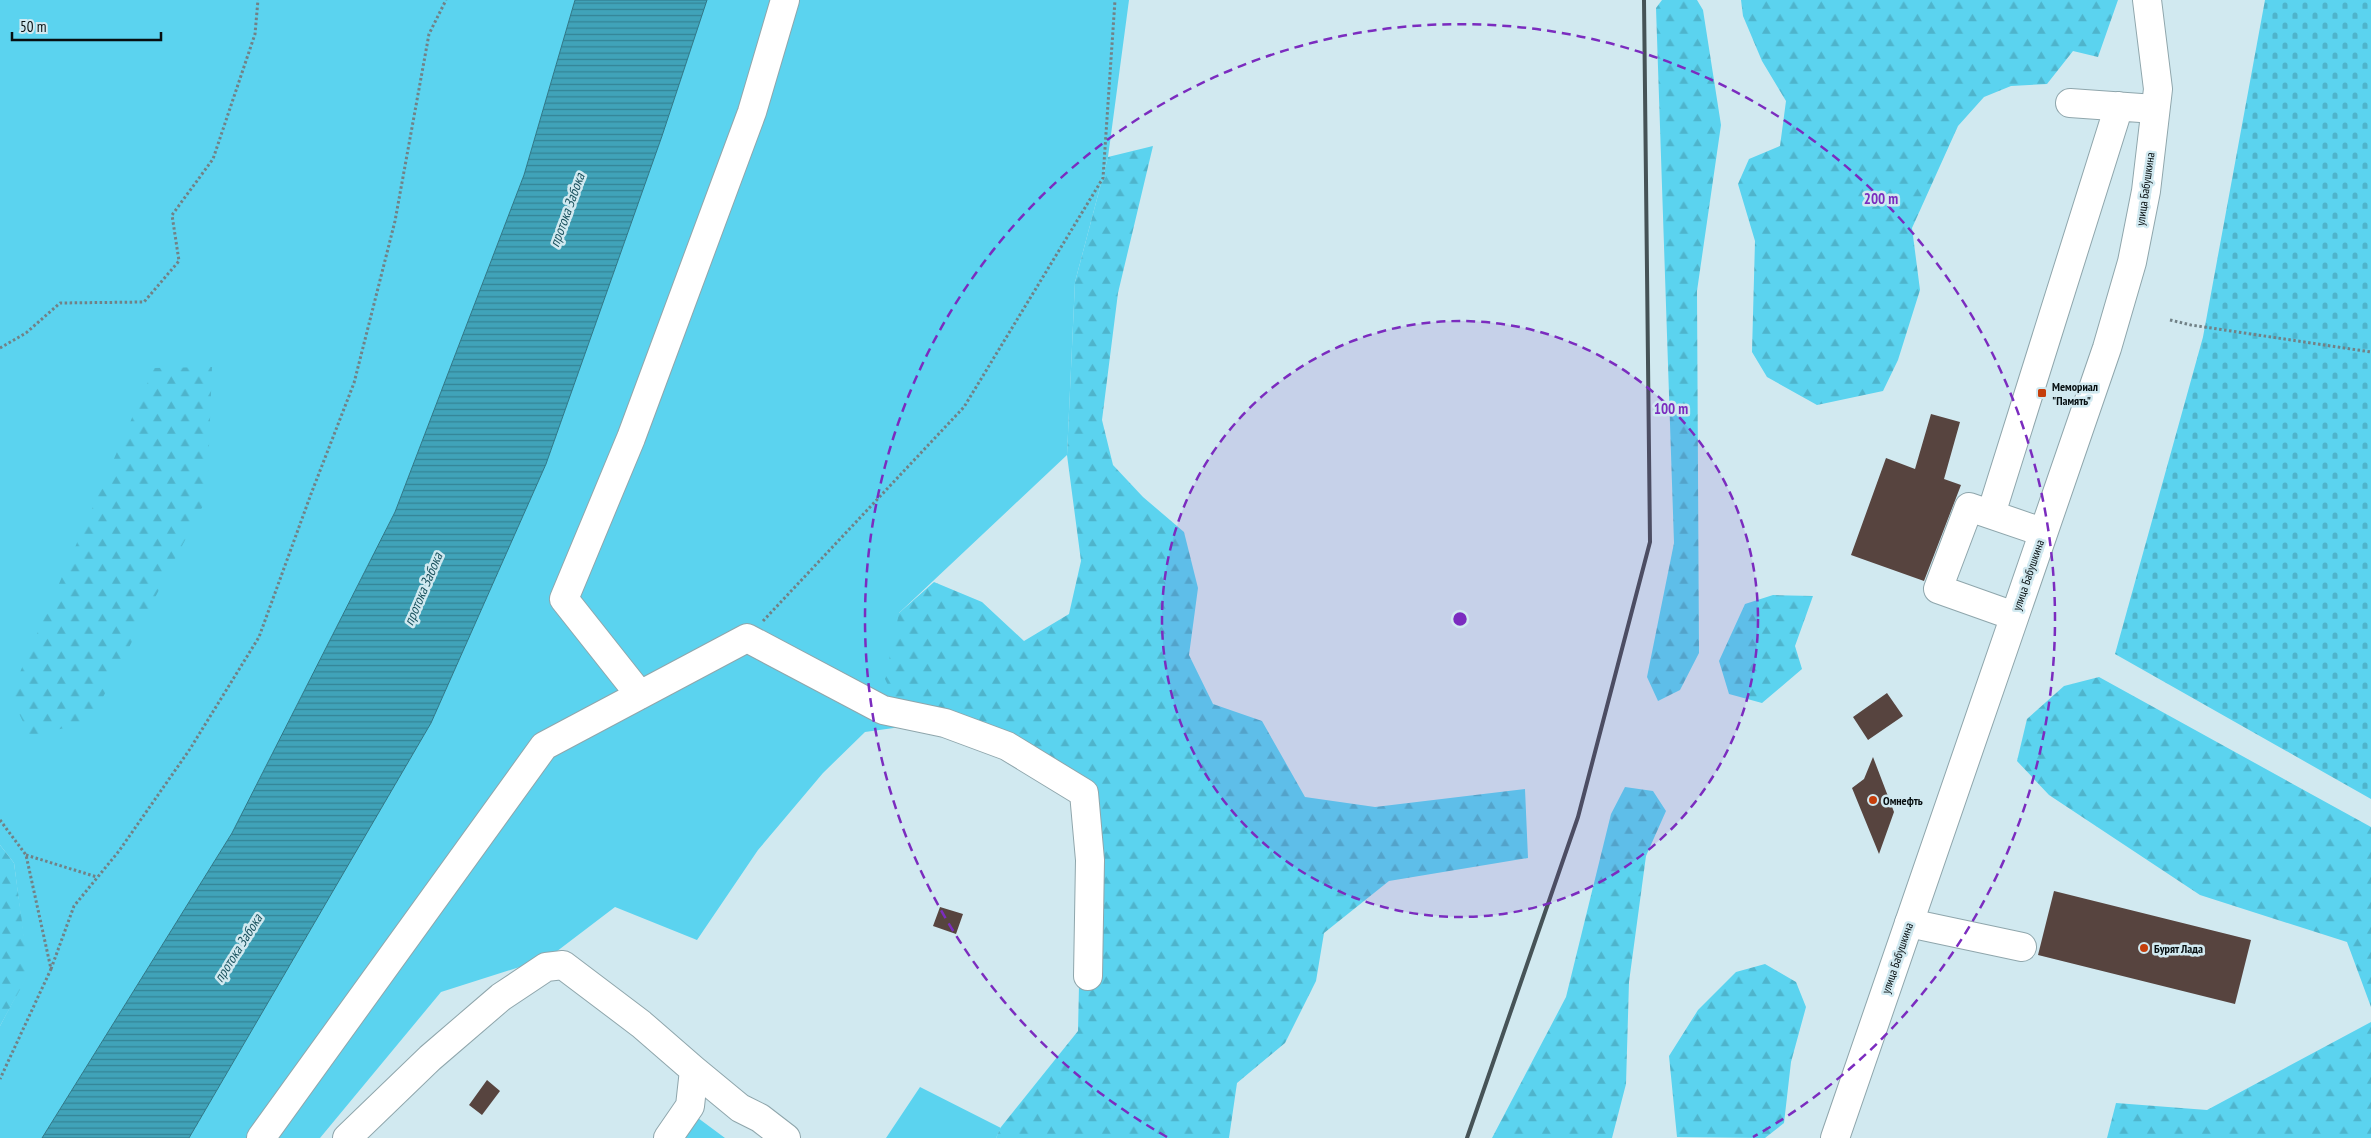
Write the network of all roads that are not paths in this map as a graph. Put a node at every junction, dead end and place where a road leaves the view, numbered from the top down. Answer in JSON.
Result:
{"nodes":[{"id":1,"x":785,"y":0,"type":"edge"},
{"id":2,"x":2147,"y":0,"type":"edge"},
{"id":3,"x":2070,"y":102,"type":"dead end"},
{"id":4,"x":2119,"y":106,"type":"junction"},
{"id":5,"x":2155,"y":109,"type":"junction"},
{"id":6,"x":1991,"y":514,"type":"junction"},
{"id":7,"x":2042,"y":532,"type":"junction"},
{"id":8,"x":2014,"y":616,"type":"junction"},
{"id":9,"x":640,"y":695,"type":"junction"},
{"id":10,"x":1909,"y":923,"type":"junction"},
{"id":11,"x":2022,"y":947,"type":"dead end"},
{"id":12,"x":1088,"y":976,"type":"dead end"},
{"id":13,"x":694,"y":1070,"type":"junction"},
{"id":14,"x":261,"y":1138,"type":"edge"},
{"id":15,"x":347,"y":1138,"type":"edge"},
{"id":16,"x":668,"y":1138,"type":"edge"},
{"id":17,"x":786,"y":1138,"type":"edge"},
{"id":18,"x":1835,"y":1138,"type":"edge"}],
"edges":[{"from":1,"to":9,"type":"main road"},
{"from":2,"to":5,"type":"main road","name":"улица Бабушкина"},
{"from":3,"to":4,"type":"main road"},
{"from":4,"to":5,"type":"main road"},
{"from":4,"to":6,"type":"main road"},
{"from":5,"to":7,"type":"main road","name":"улица Бабушкина"},
{"from":6,"to":7,"type":"main road"},
{"from":6,"to":8,"type":"main road"},
{"from":7,"to":8,"type":"main road","name":"улица Бабушкина"},
{"from":8,"to":10,"type":"main road","name":"улица Бабушкина"},
{"from":9,"to":12,"type":"main road"},
{"from":9,"to":14,"type":"main road"},
{"from":10,"to":11,"type":"main road"},
{"from":10,"to":18,"type":"main road","name":"улица Бабушкина"},
{"from":13,"to":15,"type":"main road"},
{"from":13,"to":16,"type":"main road"},
{"from":13,"to":17,"type":"main road"}]}
